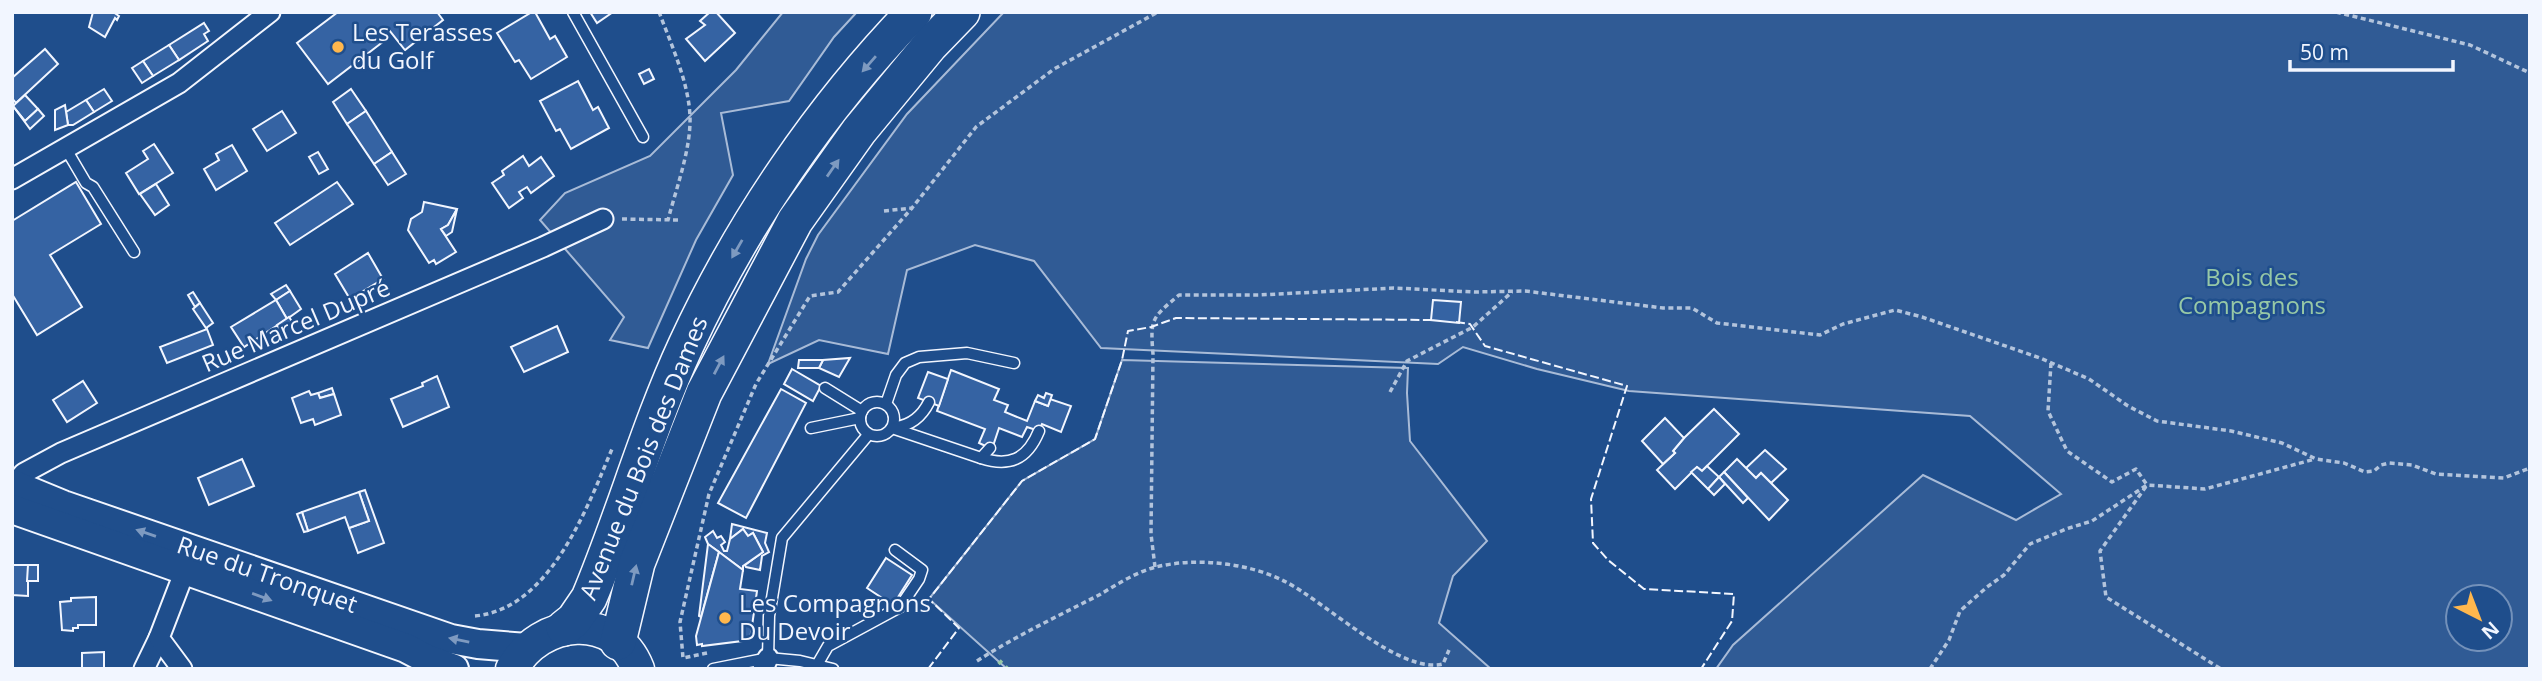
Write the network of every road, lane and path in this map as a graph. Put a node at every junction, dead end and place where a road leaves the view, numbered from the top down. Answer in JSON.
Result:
{"nodes":[{"id":1,"x":270,"y":12,"type":"edge"},
{"id":2,"x":573,"y":12,"type":"edge"},
{"id":3,"x":659,"y":12,"type":"edge"},
{"id":4,"x":914,"y":12,"type":"edge"},
{"id":5,"x":962,"y":12,"type":"edge"},
{"id":6,"x":1158,"y":12,"type":"edge"},
{"id":7,"x":2336,"y":12,"type":"edge"},
{"id":8,"x":2530,"y":73,"type":"edge"},
{"id":9,"x":643,"y":137,"type":"dead end"},
{"id":10,"x":66,"y":149,"type":"junction"},
{"id":11,"x":12,"y":179,"type":"edge"},
{"id":12,"x":912,"y":208,"type":"junction"},
{"id":13,"x":884,"y":211,"type":"dead end"},
{"id":14,"x":603,"y":219,"type":"joint"},
{"id":15,"x":668,"y":220,"type":"junction"},
{"id":16,"x":679,"y":220,"type":"dead end"},
{"id":17,"x":134,"y":252,"type":"dead end"},
{"id":18,"x":1514,"y":291,"type":"junction"},
{"id":19,"x":1014,"y":363,"type":"dead end"},
{"id":20,"x":2051,"y":363,"type":"junction"},
{"id":21,"x":825,"y":388,"type":"dead end"},
{"id":22,"x":1390,"y":392,"type":"dead end"},
{"id":23,"x":929,"y":402,"type":"dead end"},
{"id":24,"x":886,"y":404,"type":"junction"},
{"id":25,"x":861,"y":414,"type":"junction"},
{"id":26,"x":811,"y":428,"type":"dead end"},
{"id":27,"x":892,"y":428,"type":"junction"},
{"id":28,"x":1039,"y":431,"type":"dead end"},
{"id":29,"x":868,"y":435,"type":"junction"},
{"id":30,"x":990,"y":448,"type":"dead end"},
{"id":31,"x":981,"y":458,"type":"junction"},
{"id":32,"x":2316,"y":459,"type":"junction"},
{"id":33,"x":2530,"y":468,"type":"edge"},
{"id":34,"x":2147,"y":485,"type":"junction"},
{"id":35,"x":13,"y":491,"type":"edge"},
{"id":36,"x":895,"y":550,"type":"dead end"},
{"id":37,"x":190,"y":560,"type":"junction"},
{"id":38,"x":1155,"y":567,"type":"junction"},
{"id":39,"x":565,"y":628,"type":"junction"},
{"id":40,"x":159,"y":638,"type":"junction"},
{"id":41,"x":1449,"y":650,"type":"dead end"},
{"id":42,"x":709,"y":652,"type":"dead end"},
{"id":43,"x":519,"y":658,"type":"edge"},
{"id":44,"x":636,"y":661,"type":"edge"},
{"id":45,"x":977,"y":661,"type":"dead end"},
{"id":46,"x":765,"y":663,"type":"edge"},
{"id":47,"x":817,"y":665,"type":"junction"},
{"id":48,"x":1433,"y":668,"type":"edge"},
{"id":49,"x":144,"y":669,"type":"edge"},
{"id":50,"x":182,"y":669,"type":"edge"},
{"id":51,"x":454,"y":669,"type":"edge"},
{"id":52,"x":713,"y":669,"type":"edge"},
{"id":53,"x":833,"y":669,"type":"edge"},
{"id":54,"x":1930,"y":669,"type":"edge"},
{"id":55,"x":2221,"y":669,"type":"edge"}],
"edges":[{"from":1,"to":10,"type":"street"},
{"from":2,"to":9,"type":"lane"},
{"from":3,"to":15,"type":"path"},
{"from":4,"to":39,"type":"highway","name":"Avenue du Bois des Dames","one_way":true},
{"from":44,"to":5,"type":"highway","name":"Avenue du Bois des Dames","one_way":true},
{"from":6,"to":12,"type":"path"},
{"from":7,"to":8,"type":"path"},
{"from":10,"to":11,"type":"street"},
{"from":10,"to":17,"type":"lane"},
{"from":12,"to":13,"type":"path"},
{"from":12,"to":42,"type":"path"},
{"from":14,"to":15,"type":"path"},
{"from":14,"to":35,"type":"street","name":"Rue Marcel Dupré"},
{"from":15,"to":16,"type":"path"},
{"from":18,"to":20,"type":"path"},
{"from":18,"to":22,"type":"path"},
{"from":18,"to":38,"type":"path"},
{"from":19,"to":24,"type":"lane"},
{"from":20,"to":32,"type":"path"},
{"from":20,"to":34,"type":"path"},
{"from":21,"to":25,"type":"lane"},
{"from":23,"to":27,"type":"lane"},
{"from":24,"to":25,"type":"lane"},
{"from":24,"to":27,"type":"lane"},
{"from":25,"to":26,"type":"lane"},
{"from":25,"to":29,"type":"lane"},
{"from":27,"to":29,"type":"lane"},
{"from":27,"to":31,"type":"lane"},
{"from":28,"to":31,"type":"lane"},
{"from":29,"to":46,"type":"lane"},
{"from":30,"to":31,"type":"lane"},
{"from":32,"to":33,"type":"path"},
{"from":32,"to":34,"type":"path"},
{"from":34,"to":54,"type":"path"},
{"from":34,"to":55,"type":"path"},
{"from":35,"to":37,"type":"street","name":"Rue du Tronquet"},
{"from":36,"to":47,"type":"lane"},
{"from":37,"to":40,"type":"street"},
{"from":43,"to":37,"type":"street","name":"Rue du Tronquet","one_way":true},
{"from":37,"to":51,"type":"street","name":"Rue du Tronquet","one_way":true},
{"from":38,"to":45,"type":"path"},
{"from":38,"to":48,"type":"path"},
{"from":39,"to":43,"type":"main road"},
{"from":39,"to":44,"type":"main road"},
{"from":40,"to":49,"type":"street"},
{"from":40,"to":50,"type":"street"},
{"from":41,"to":48,"type":"path"},
{"from":46,"to":47,"type":"lane"},
{"from":46,"to":52,"type":"lane"},
{"from":47,"to":53,"type":"lane"}]}
